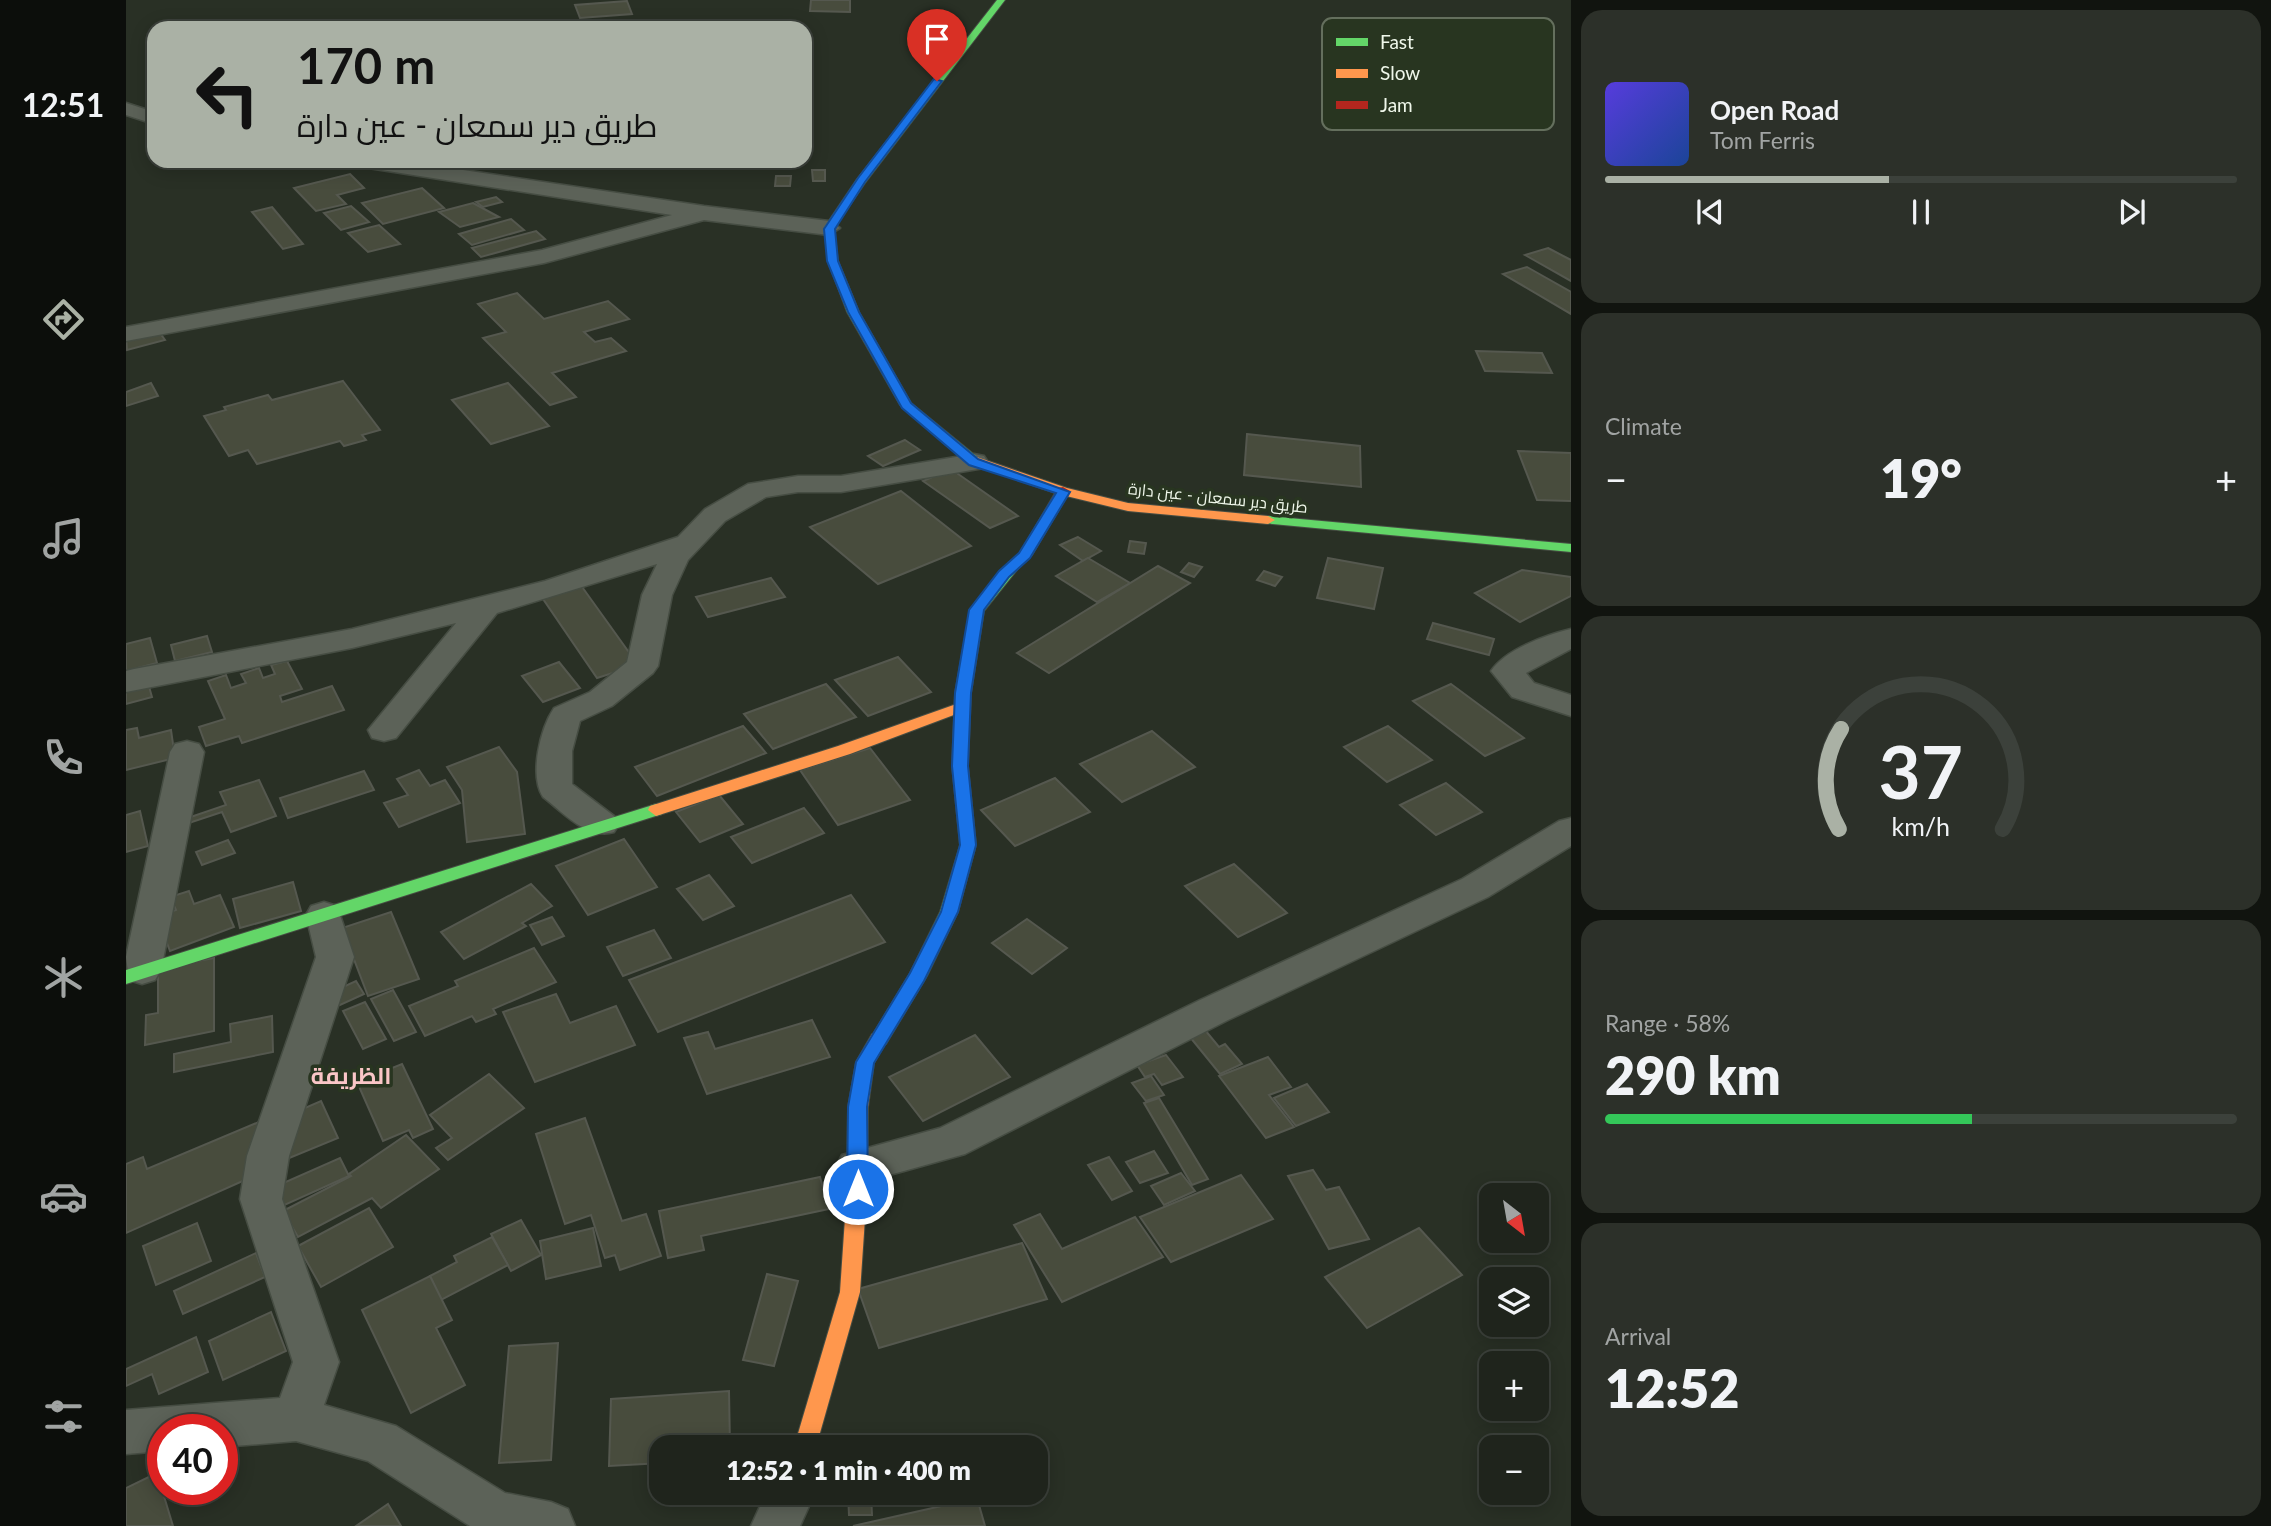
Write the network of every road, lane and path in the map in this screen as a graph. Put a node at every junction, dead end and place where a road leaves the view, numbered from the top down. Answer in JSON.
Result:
{"nodes":[{"id":1,"x":1001,"y":0,"type":"edge"},
{"id":2,"x":126,"y":109,"type":"edge"},
{"id":3,"x":147,"y":116,"type":"edge"},
{"id":4,"x":408,"y":168,"type":"edge"},
{"id":5,"x":704,"y":213,"type":"junction"},
{"id":6,"x":830,"y":229,"type":"junction"},
{"id":7,"x":126,"y":334,"type":"edge"},
{"id":8,"x":974,"y":462,"type":"junction"},
{"id":9,"x":1063,"y":492,"type":"junction"},
{"id":10,"x":688,"y":544,"type":"junction"},
{"id":11,"x":1571,"y":548,"type":"edge"},
{"id":12,"x":486,"y":607,"type":"junction"},
{"id":13,"x":1571,"y":638,"type":"edge"},
{"id":14,"x":126,"y":682,"type":"edge"},
{"id":15,"x":1571,"y":706,"type":"edge"},
{"id":16,"x":962,"y":707,"type":"junction"},
{"id":17,"x":384,"y":730,"type":"dead end"},
{"id":18,"x":187,"y":752,"type":"dead end"},
{"id":19,"x":603,"y":824,"type":"junction"},
{"id":20,"x":1571,"y":830,"type":"edge"},
{"id":21,"x":324,"y":915,"type":"junction"},
{"id":22,"x":134,"y":973,"type":"edge"},
{"id":23,"x":857,"y":1167,"type":"junction"},
{"id":24,"x":296,"y":1419,"type":"junction"},
{"id":25,"x":126,"y":1432,"type":"edge"},
{"id":26,"x":808,"y":1435,"type":"edge"},
{"id":27,"x":785,"y":1505,"type":"edge"},
{"id":28,"x":551,"y":1526,"type":"edge"},
{"id":29,"x":775,"y":1526,"type":"edge"}],
"edges":[{"from":1,"to":6,"type":"main road"},
{"from":2,"to":3,"type":"street"},
{"from":4,"to":5,"type":"street"},
{"from":5,"to":6,"type":"street"},
{"from":5,"to":7,"type":"street"},
{"from":6,"to":8,"type":"main road","name":"طريق دير سمعان - عين دارة"},
{"from":8,"to":9,"type":"main road","name":"طريق دير سمعان - عين دارة"},
{"from":8,"to":10,"type":"street"},
{"from":9,"to":11,"type":"main road","name":"طريق دير سمعان - عين دارة"},
{"from":9,"to":16,"type":"main road"},
{"from":10,"to":12,"type":"street"},
{"from":10,"to":19,"type":"street"},
{"from":12,"to":14,"type":"street"},
{"from":12,"to":17,"type":"street"},
{"from":13,"to":15,"type":"street"},
{"from":16,"to":19,"type":"main road"},
{"from":16,"to":23,"type":"main road"},
{"from":18,"to":22,"type":"street"},
{"from":19,"to":21,"type":"main road"},
{"from":20,"to":23,"type":"street"},
{"from":21,"to":22,"type":"main road"},
{"from":21,"to":24,"type":"street"},
{"from":23,"to":26,"type":"main road"},
{"from":24,"to":25,"type":"street"},
{"from":24,"to":28,"type":"street"},
{"from":27,"to":29,"type":"street"}]}
